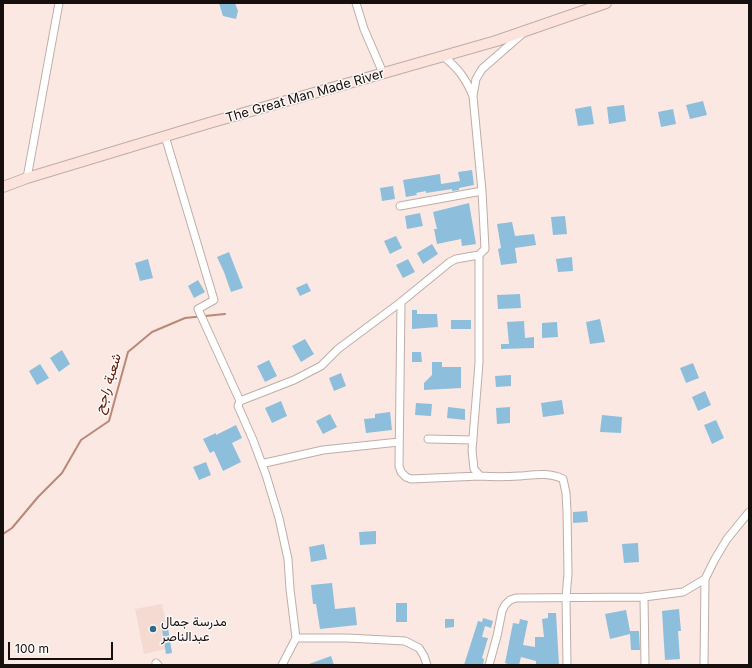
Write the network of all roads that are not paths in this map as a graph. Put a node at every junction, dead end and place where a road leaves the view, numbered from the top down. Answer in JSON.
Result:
{"nodes":[{"id":1,"x":59,"y":3,"type":"edge"},
{"id":2,"x":356,"y":3,"type":"edge"},
{"id":3,"x":606,"y":3,"type":"edge"},
{"id":4,"x":526,"y":30,"type":"junction"},
{"id":5,"x":444,"y":57,"type":"junction"},
{"id":6,"x":383,"y":73,"type":"junction"},
{"id":7,"x":473,"y":96,"type":"junction"},
{"id":8,"x":165,"y":136,"type":"junction"},
{"id":9,"x":27,"y":178,"type":"junction"},
{"id":10,"x":3,"y":187,"type":"edge"},
{"id":11,"x":482,"y":191,"type":"junction"},
{"id":12,"x":400,"y":206,"type":"dead end"},
{"id":13,"x":479,"y":255,"type":"junction"},
{"id":14,"x":401,"y":302,"type":"junction"},
{"id":15,"x":240,"y":401,"type":"junction"},
{"id":16,"x":428,"y":439,"type":"dead end"},
{"id":17,"x":473,"y":440,"type":"junction"},
{"id":18,"x":399,"y":442,"type":"junction"},
{"id":19,"x":265,"y":462,"type":"dead end"},
{"id":20,"x":480,"y":476,"type":"junction"},
{"id":21,"x":749,"y":512,"type":"edge"},
{"id":22,"x":705,"y":579,"type":"junction"},
{"id":23,"x":644,"y":597,"type":"junction"},
{"id":24,"x":566,"y":598,"type":"junction"},
{"id":25,"x":296,"y":638,"type":"junction"},
{"id":26,"x":282,"y":665,"type":"edge"},
{"id":27,"x":427,"y":665,"type":"edge"},
{"id":28,"x":489,"y":665,"type":"edge"},
{"id":29,"x":567,"y":665,"type":"edge"},
{"id":30,"x":645,"y":665,"type":"edge"},
{"id":31,"x":704,"y":665,"type":"edge"}],
"edges":[{"from":1,"to":9,"type":"street"},
{"from":2,"to":6,"type":"street"},
{"from":3,"to":4,"type":"main road","name":"The Great Man Made River"},
{"from":4,"to":5,"type":"main road","name":"The Great Man Made River"},
{"from":4,"to":7,"type":"street"},
{"from":5,"to":6,"type":"main road","name":"The Great Man Made River"},
{"from":5,"to":7,"type":"street"},
{"from":6,"to":8,"type":"main road","name":"The Great Man Made River"},
{"from":7,"to":11,"type":"street"},
{"from":8,"to":9,"type":"main road","name":"The Great Man Made River"},
{"from":8,"to":15,"type":"street"},
{"from":9,"to":10,"type":"main road","name":"The Great Man Made River"},
{"from":11,"to":12,"type":"street"},
{"from":11,"to":13,"type":"street"},
{"from":13,"to":14,"type":"street"},
{"from":13,"to":17,"type":"street"},
{"from":14,"to":15,"type":"street"},
{"from":14,"to":18,"type":"street"},
{"from":15,"to":25,"type":"street"},
{"from":16,"to":17,"type":"street"},
{"from":17,"to":20,"type":"street"},
{"from":18,"to":19,"type":"street"},
{"from":18,"to":20,"type":"street"},
{"from":20,"to":24,"type":"street"},
{"from":21,"to":22,"type":"street"},
{"from":22,"to":23,"type":"street"},
{"from":22,"to":31,"type":"street"},
{"from":23,"to":24,"type":"street"},
{"from":23,"to":30,"type":"street"},
{"from":24,"to":28,"type":"street"},
{"from":24,"to":29,"type":"street"},
{"from":25,"to":26,"type":"street"},
{"from":25,"to":27,"type":"street"}]}
